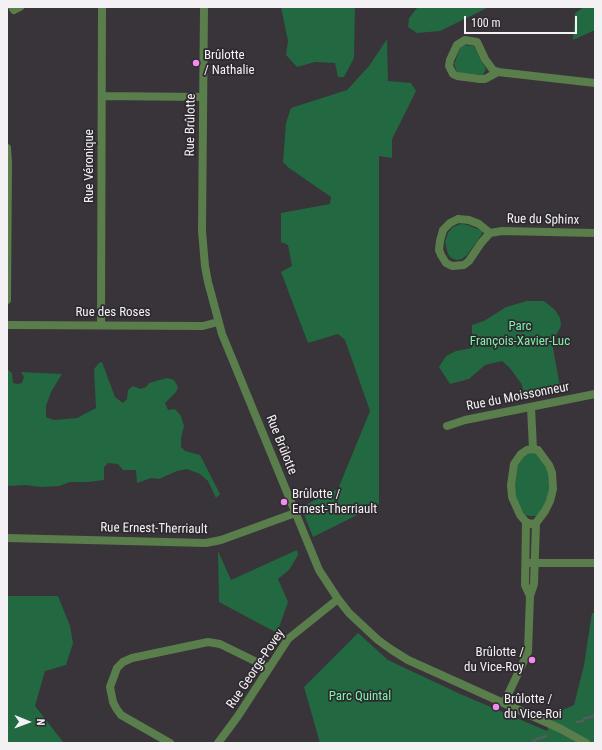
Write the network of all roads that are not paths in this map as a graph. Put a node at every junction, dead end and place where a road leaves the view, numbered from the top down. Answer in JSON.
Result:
{"nodes":[{"id":1,"x":102,"y":7,"type":"edge"},
{"id":2,"x":204,"y":7,"type":"edge"},
{"id":3,"x":498,"y":72,"type":"junction"},
{"id":4,"x":595,"y":83,"type":"edge"},
{"id":5,"x":102,"y":96,"type":"junction"},
{"id":6,"x":203,"y":97,"type":"junction"},
{"id":7,"x":7,"y":148,"type":"edge"},
{"id":8,"x":8,"y":229,"type":"edge"},
{"id":9,"x":490,"y":233,"type":"junction"},
{"id":10,"x":595,"y":233,"type":"edge"},
{"id":11,"x":7,"y":300,"type":"edge"},
{"id":12,"x":218,"y":322,"type":"junction"},
{"id":13,"x":7,"y":325,"type":"edge"},
{"id":14,"x":101,"y":325,"type":"junction"},
{"id":15,"x":595,"y":394,"type":"edge"},
{"id":16,"x":531,"y":407,"type":"junction"},
{"id":17,"x":446,"y":426,"type":"dead end"},
{"id":18,"x":533,"y":449,"type":"junction"},
{"id":19,"x":295,"y":513,"type":"junction"},
{"id":20,"x":526,"y":522,"type":"junction"},
{"id":21,"x":536,"y":523,"type":"junction"},
{"id":22,"x":7,"y":538,"type":"edge"},
{"id":23,"x":526,"y":563,"type":"junction"},
{"id":24,"x":534,"y":563,"type":"junction"},
{"id":25,"x":595,"y":564,"type":"edge"},
{"id":26,"x":530,"y":596,"type":"junction"},
{"id":27,"x":338,"y":599,"type":"junction"},
{"id":28,"x":269,"y":668,"type":"junction"},
{"id":29,"x":504,"y":703,"type":"junction"},
{"id":30,"x":170,"y":743,"type":"edge"},
{"id":31,"x":218,"y":743,"type":"edge"},
{"id":32,"x":586,"y":743,"type":"edge"}],
"edges":[{"from":1,"to":5,"type":"street","name":"Rue Véronique"},
{"from":2,"to":6,"type":"street","name":"Rue Brûlotte"},
{"from":3,"to":3,"type":"street"},
{"from":3,"to":4,"type":"street"},
{"from":5,"to":6,"type":"street"},
{"from":5,"to":14,"type":"street","name":"Rue Véronique"},
{"from":6,"to":12,"type":"street","name":"Rue Brûlotte"},
{"from":7,"to":8,"type":"street"},
{"from":8,"to":11,"type":"street"},
{"from":9,"to":9,"type":"street","name":"Rue du Sphinx"},
{"from":9,"to":10,"type":"street","name":"Rue du Sphinx"},
{"from":12,"to":14,"type":"street","name":"Rue des Roses"},
{"from":12,"to":19,"type":"street","name":"Rue Brûlotte"},
{"from":13,"to":14,"type":"street","name":"Rue des Roses"},
{"from":15,"to":16,"type":"street","name":"Rue du Moissonneur"},
{"from":16,"to":17,"type":"street","name":"Rue du Moissonneur"},
{"from":16,"to":18,"type":"street"},
{"from":18,"to":20,"type":"street"},
{"from":18,"to":21,"type":"street"},
{"from":19,"to":22,"type":"street","name":"Rue Ernest-Therriault"},
{"from":19,"to":27,"type":"street","name":"Rue Brûlotte"},
{"from":20,"to":21,"type":"street"},
{"from":20,"to":23,"type":"street"},
{"from":21,"to":24,"type":"street"},
{"from":23,"to":24,"type":"street"},
{"from":23,"to":26,"type":"street"},
{"from":24,"to":25,"type":"street"},
{"from":24,"to":26,"type":"street"},
{"from":26,"to":29,"type":"street"},
{"from":27,"to":28,"type":"street","name":"Rue George-Povey"},
{"from":27,"to":29,"type":"street","name":"Rue Brûlotte"},
{"from":28,"to":30,"type":"street"},
{"from":28,"to":31,"type":"street","name":"Rue George-Povey"},
{"from":29,"to":32,"type":"street","name":"Rue Brûlotte"}]}
